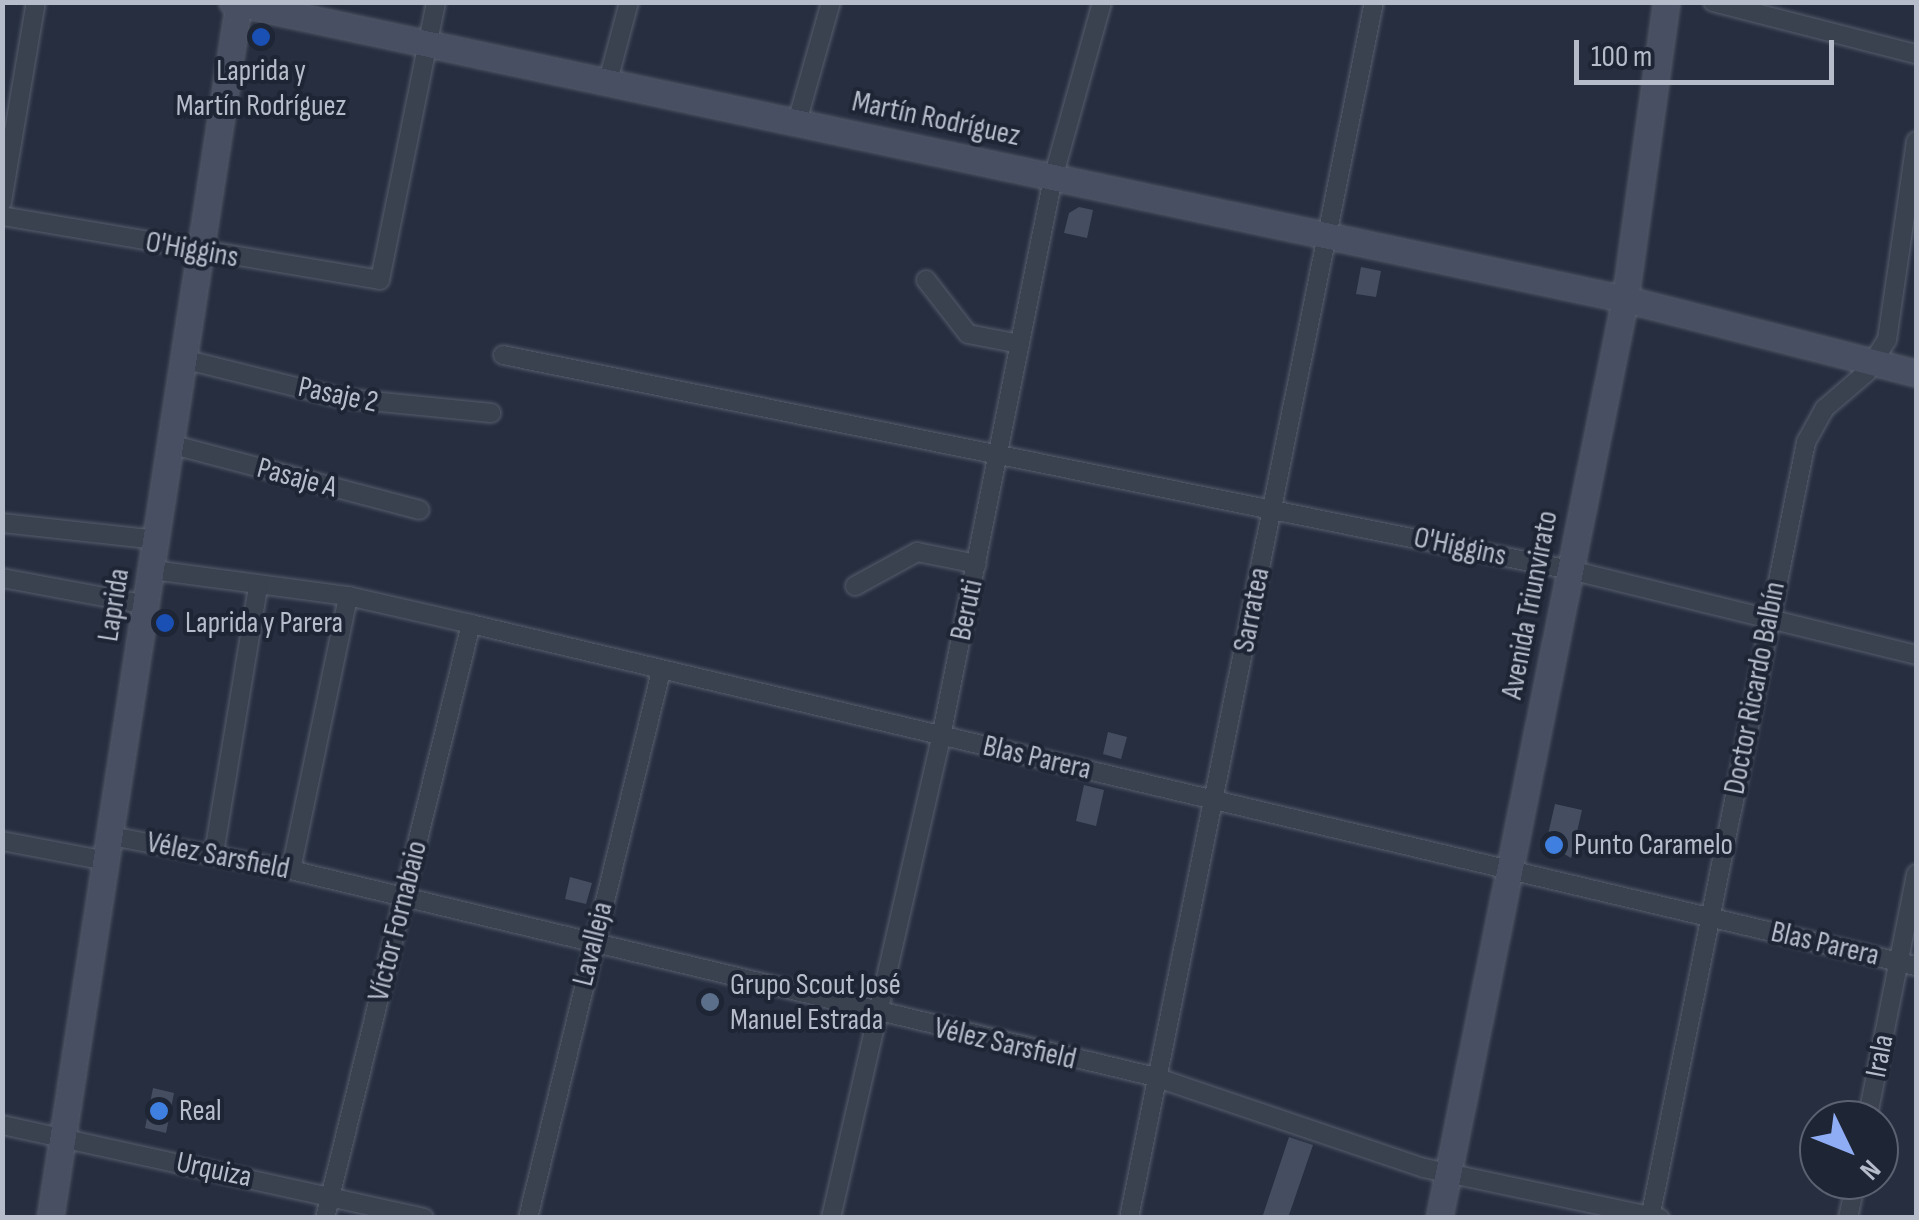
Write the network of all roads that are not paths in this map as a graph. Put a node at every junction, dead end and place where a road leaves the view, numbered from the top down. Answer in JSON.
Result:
{"nodes":[{"id":1,"x":36,"y":2,"type":"edge"},
{"id":2,"x":436,"y":2,"type":"edge"},
{"id":3,"x":629,"y":2,"type":"edge"},
{"id":4,"x":831,"y":2,"type":"edge"},
{"id":5,"x":1102,"y":2,"type":"edge"},
{"id":6,"x":1374,"y":2,"type":"edge"},
{"id":7,"x":1666,"y":2,"type":"edge"},
{"id":8,"x":1713,"y":2,"type":"edge"},
{"id":9,"x":237,"y":3,"type":"edge"},
{"id":10,"x":426,"y":44,"type":"junction"},
{"id":11,"x":1916,"y":54,"type":"edge"},
{"id":12,"x":608,"y":82,"type":"junction"},
{"id":13,"x":798,"y":122,"type":"junction"},
{"id":14,"x":1916,"y":141,"type":"edge"},
{"id":15,"x":1053,"y":178,"type":"junction"},
{"id":16,"x":2,"y":202,"type":"edge"},
{"id":17,"x":2,"y":216,"type":"edge"},
{"id":18,"x":1326,"y":234,"type":"junction"},
{"id":19,"x":203,"y":251,"type":"junction"},
{"id":20,"x":926,"y":280,"type":"dead end"},
{"id":21,"x":1625,"y":299,"type":"junction"},
{"id":22,"x":1020,"y":344,"type":"junction"},
{"id":23,"x":503,"y":355,"type":"dead end"},
{"id":24,"x":187,"y":360,"type":"junction"},
{"id":25,"x":1876,"y":362,"type":"junction"},
{"id":26,"x":1916,"y":373,"type":"edge"},
{"id":27,"x":491,"y":413,"type":"dead end"},
{"id":28,"x":174,"y":445,"type":"junction"},
{"id":29,"x":999,"y":456,"type":"junction"},
{"id":30,"x":1273,"y":508,"type":"junction"},
{"id":31,"x":420,"y":510,"type":"dead end"},
{"id":32,"x":2,"y":523,"type":"edge"},
{"id":33,"x":158,"y":540,"type":"junction"},
{"id":34,"x":977,"y":564,"type":"junction"},
{"id":35,"x":153,"y":570,"type":"junction"},
{"id":36,"x":1570,"y":570,"type":"junction"},
{"id":37,"x":2,"y":578,"type":"edge"},
{"id":38,"x":855,"y":586,"type":"dead end"},
{"id":39,"x":258,"y":588,"type":"junction"},
{"id":40,"x":348,"y":596,"type":"junction"},
{"id":41,"x":147,"y":605,"type":"junction"},
{"id":42,"x":1768,"y":620,"type":"junction"},
{"id":43,"x":470,"y":624,"type":"junction"},
{"id":44,"x":1916,"y":655,"type":"edge"},
{"id":45,"x":661,"y":671,"type":"junction"},
{"id":46,"x":941,"y":737,"type":"junction"},
{"id":47,"x":1214,"y":799,"type":"junction"},
{"id":48,"x":2,"y":842,"type":"edge"},
{"id":49,"x":109,"y":848,"type":"junction"},
{"id":50,"x":214,"y":853,"type":"junction"},
{"id":51,"x":1511,"y":865,"type":"junction"},
{"id":52,"x":291,"y":870,"type":"junction"},
{"id":53,"x":1916,"y":874,"type":"edge"},
{"id":54,"x":404,"y":900,"type":"junction"},
{"id":55,"x":1710,"y":917,"type":"junction"},
{"id":56,"x":592,"y":944,"type":"junction"},
{"id":57,"x":1907,"y":964,"type":"edge"},
{"id":58,"x":879,"y":1016,"type":"junction"},
{"id":59,"x":1156,"y":1077,"type":"junction"},
{"id":60,"x":1872,"y":1100,"type":"edge"},
{"id":61,"x":2,"y":1125,"type":"edge"},
{"id":62,"x":64,"y":1137,"type":"junction"},
{"id":63,"x":1448,"y":1175,"type":"junction"},
{"id":64,"x":331,"y":1195,"type":"junction"},
{"id":65,"x":1653,"y":1217,"type":"edge"},
{"id":66,"x":50,"y":1218,"type":"edge"},
{"id":67,"x":325,"y":1218,"type":"edge"},
{"id":68,"x":424,"y":1218,"type":"edge"},
{"id":69,"x":528,"y":1218,"type":"edge"},
{"id":70,"x":830,"y":1218,"type":"edge"},
{"id":71,"x":1129,"y":1218,"type":"edge"},
{"id":72,"x":1439,"y":1218,"type":"edge"}],
"edges":[{"from":1,"to":16,"type":"street"},
{"from":2,"to":10,"type":"street"},
{"from":3,"to":12,"type":"street"},
{"from":4,"to":13,"type":"street"},
{"from":5,"to":15,"type":"street","name":"Beruti"},
{"from":6,"to":18,"type":"street","name":"Sarratea"},
{"from":7,"to":21,"type":"street","name":"Avenida Triunvirato"},
{"from":8,"to":11,"type":"street"},
{"from":9,"to":10,"type":"street","name":"Martín Rodríguez"},
{"from":9,"to":19,"type":"street","name":"Laprida"},
{"from":10,"to":12,"type":"street","name":"Martín Rodríguez"},
{"from":10,"to":19,"type":"street","name":"O'Higgins"},
{"from":12,"to":13,"type":"street","name":"Martín Rodríguez"},
{"from":13,"to":15,"type":"street","name":"Martín Rodríguez"},
{"from":14,"to":25,"type":"street"},
{"from":15,"to":18,"type":"street","name":"Martín Rodríguez"},
{"from":15,"to":22,"type":"street","name":"Beruti"},
{"from":17,"to":19,"type":"street","name":"O'Higgins"},
{"from":18,"to":21,"type":"street","name":"Martín Rodríguez"},
{"from":18,"to":30,"type":"street","name":"Sarratea"},
{"from":19,"to":24,"type":"street","name":"Laprida"},
{"from":20,"to":22,"type":"street"},
{"from":21,"to":25,"type":"street","name":"Martín Rodríguez"},
{"from":21,"to":36,"type":"street","name":"Avenida Triunvirato"},
{"from":22,"to":29,"type":"street","name":"Beruti"},
{"from":23,"to":29,"type":"street","name":"O'Higgins"},
{"from":24,"to":27,"type":"street","name":"Pasaje 2"},
{"from":24,"to":28,"type":"street","name":"Laprida"},
{"from":25,"to":26,"type":"street","name":"Martín Rodríguez"},
{"from":25,"to":42,"type":"street","name":"Doctor Ricardo Balbín"},
{"from":28,"to":31,"type":"street","name":"Pasaje A"},
{"from":28,"to":33,"type":"street","name":"Laprida"},
{"from":29,"to":30,"type":"street","name":"O'Higgins"},
{"from":29,"to":34,"type":"street","name":"Beruti"},
{"from":30,"to":36,"type":"street","name":"O'Higgins"},
{"from":30,"to":47,"type":"street","name":"Sarratea"},
{"from":32,"to":33,"type":"street"},
{"from":33,"to":35,"type":"street","name":"Laprida"},
{"from":34,"to":38,"type":"street"},
{"from":34,"to":46,"type":"street","name":"Beruti"},
{"from":35,"to":39,"type":"street","name":"Blas Parera"},
{"from":35,"to":41,"type":"street","name":"Laprida"},
{"from":36,"to":42,"type":"street","name":"O'Higgins"},
{"from":36,"to":51,"type":"street","name":"Avenida Triunvirato"},
{"from":37,"to":41,"type":"street"},
{"from":39,"to":40,"type":"street","name":"Blas Parera"},
{"from":39,"to":50,"type":"street"},
{"from":40,"to":43,"type":"street","name":"Blas Parera"},
{"from":40,"to":52,"type":"street"},
{"from":41,"to":49,"type":"street","name":"Laprida"},
{"from":42,"to":44,"type":"street","name":"O'Higgins"},
{"from":42,"to":55,"type":"street","name":"Doctor Ricardo Balbín"},
{"from":43,"to":45,"type":"street","name":"Blas Parera"},
{"from":43,"to":54,"type":"street","name":"Víctor Fornabaio"},
{"from":45,"to":46,"type":"street","name":"Blas Parera"},
{"from":45,"to":56,"type":"street","name":"Lavalleja"},
{"from":46,"to":47,"type":"street","name":"Blas Parera"},
{"from":46,"to":58,"type":"street","name":"Beruti"},
{"from":47,"to":51,"type":"street","name":"Blas Parera"},
{"from":47,"to":59,"type":"street","name":"Sarratea"},
{"from":48,"to":49,"type":"street","name":"Vélez Sarsfield"},
{"from":49,"to":50,"type":"street","name":"Vélez Sarsfield"},
{"from":49,"to":62,"type":"street","name":"Laprida"},
{"from":50,"to":52,"type":"street","name":"Vélez Sarsfield"},
{"from":51,"to":55,"type":"street","name":"Blas Parera"},
{"from":51,"to":63,"type":"street","name":"Avenida Triunvirato"},
{"from":52,"to":54,"type":"street","name":"Vélez Sarsfield"},
{"from":53,"to":57,"type":"street","name":"Irala"},
{"from":54,"to":56,"type":"street","name":"Vélez Sarsfield"},
{"from":54,"to":64,"type":"street","name":"Víctor Fornabaio"},
{"from":55,"to":57,"type":"street","name":"Blas Parera"},
{"from":55,"to":65,"type":"street","name":"Doctor Ricardo Balbín"},
{"from":56,"to":58,"type":"street","name":"Vélez Sarsfield"},
{"from":56,"to":69,"type":"street","name":"Lavalleja"},
{"from":57,"to":60,"type":"street","name":"Irala"},
{"from":58,"to":59,"type":"street","name":"Vélez Sarsfield"},
{"from":58,"to":70,"type":"street","name":"Beruti"},
{"from":59,"to":63,"type":"street","name":"Vélez Sarsfield"},
{"from":59,"to":71,"type":"street","name":"Sarratea"},
{"from":61,"to":62,"type":"street","name":"Urquiza"},
{"from":62,"to":64,"type":"street","name":"Urquiza"},
{"from":62,"to":66,"type":"street","name":"Laprida"},
{"from":63,"to":65,"type":"street","name":"Vélez Sarsfield"},
{"from":63,"to":72,"type":"street","name":"Avenida Triunvirato"},
{"from":64,"to":67,"type":"street","name":"Víctor Fornabaio"},
{"from":64,"to":68,"type":"street","name":"Urquiza"}]}
